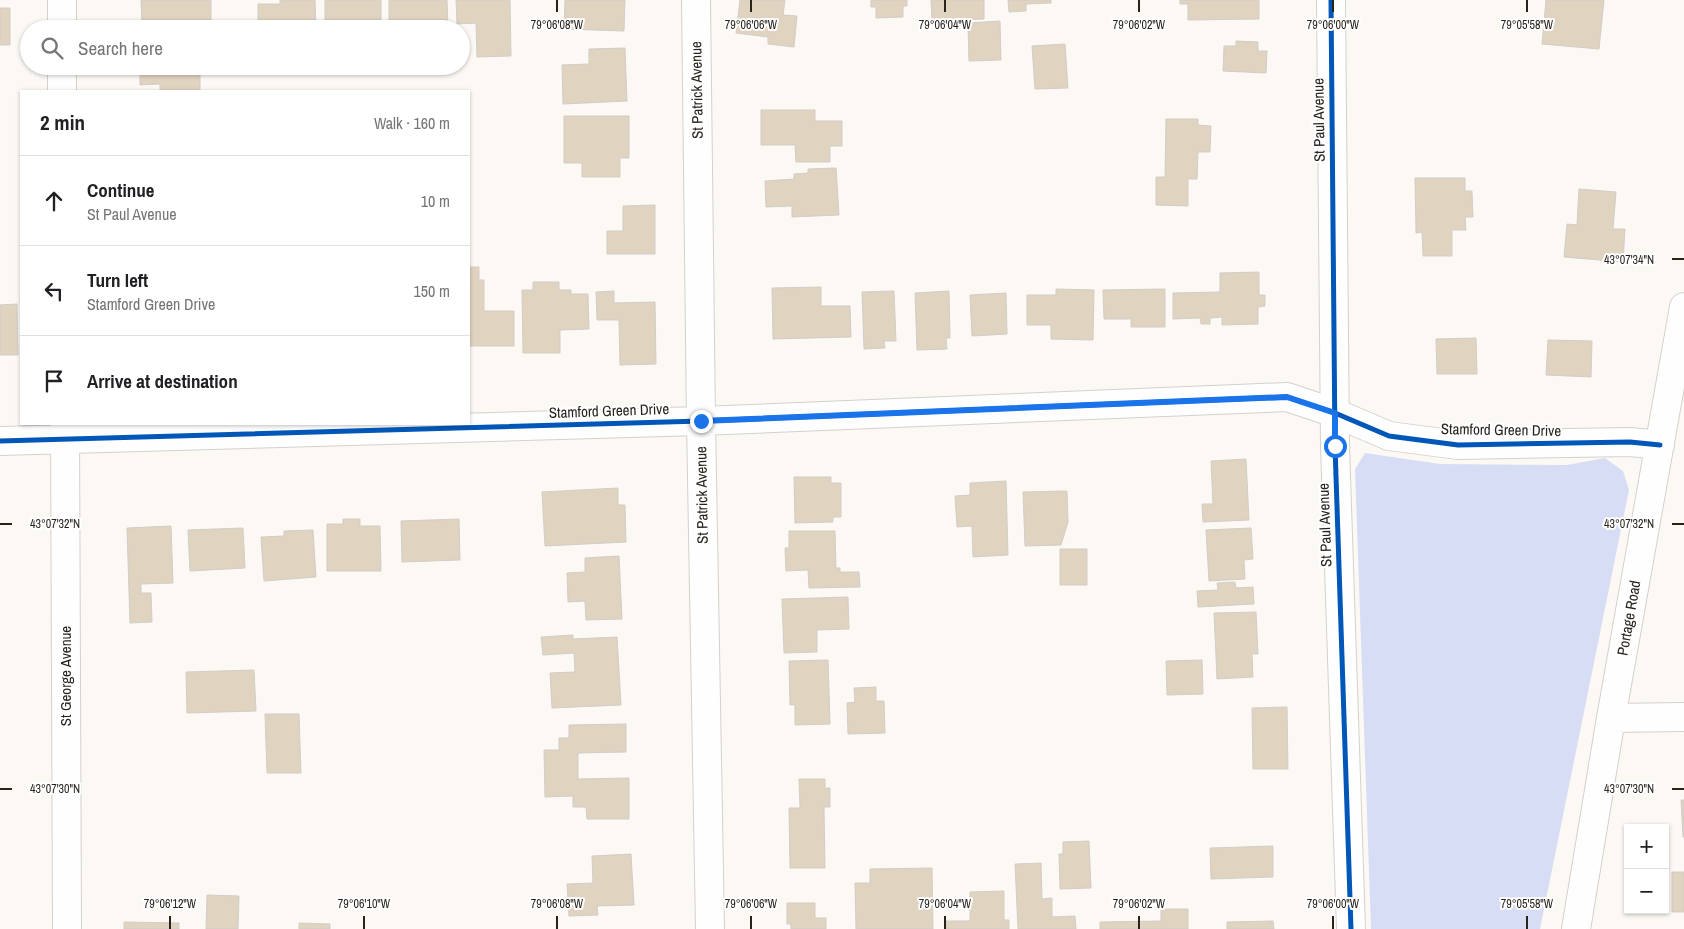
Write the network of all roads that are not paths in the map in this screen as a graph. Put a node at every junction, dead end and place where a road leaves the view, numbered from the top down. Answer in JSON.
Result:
{"nodes":[{"id":1,"x":62,"y":0,"type":"edge"},
{"id":2,"x":696,"y":0,"type":"edge"},
{"id":3,"x":1331,"y":0,"type":"edge"},
{"id":4,"x":62,"y":20,"type":"edge"},
{"id":5,"x":62,"y":75,"type":"edge"},
{"id":6,"x":62,"y":90,"type":"edge"},
{"id":7,"x":1684,"y":307,"type":"edge"},
{"id":8,"x":1335,"y":413,"type":"junction"},
{"id":9,"x":701,"y":421,"type":"junction"},
{"id":10,"x":447,"y":425,"type":"edge"},
{"id":11,"x":470,"y":425,"type":"edge"},
{"id":12,"x":65,"y":431,"type":"edge"},
{"id":13,"x":0,"y":441,"type":"edge"},
{"id":14,"x":1660,"y":445,"type":"junction"},
{"id":15,"x":1684,"y":717,"type":"edge"},
{"id":16,"x":1611,"y":718,"type":"junction"},
{"id":17,"x":67,"y":929,"type":"edge"},
{"id":18,"x":710,"y":929,"type":"edge"},
{"id":19,"x":1351,"y":929,"type":"edge"},
{"id":20,"x":1576,"y":929,"type":"edge"}],
"edges":[{"from":1,"to":4,"type":"street"},
{"from":2,"to":9,"type":"street","name":"St Patrick Avenue"},
{"from":3,"to":8,"type":"street","name":"St Paul Avenue"},
{"from":5,"to":6,"type":"street"},
{"from":7,"to":14,"type":"street","name":"Portage Road"},
{"from":8,"to":9,"type":"street","name":"Stamford Green Drive"},
{"from":8,"to":14,"type":"street","name":"Stamford Green Drive"},
{"from":8,"to":19,"type":"street","name":"St Paul Avenue"},
{"from":9,"to":11,"type":"street","name":"Stamford Green Drive"},
{"from":9,"to":18,"type":"street","name":"St Patrick Avenue"},
{"from":10,"to":12,"type":"street","name":"Stamford Green Drive"},
{"from":12,"to":13,"type":"street","name":"Stamford Green Drive"},
{"from":12,"to":17,"type":"street","name":"St George Avenue"},
{"from":14,"to":16,"type":"street","name":"Portage Road"},
{"from":15,"to":16,"type":"street"},
{"from":16,"to":20,"type":"street","name":"Portage Road"}]}
